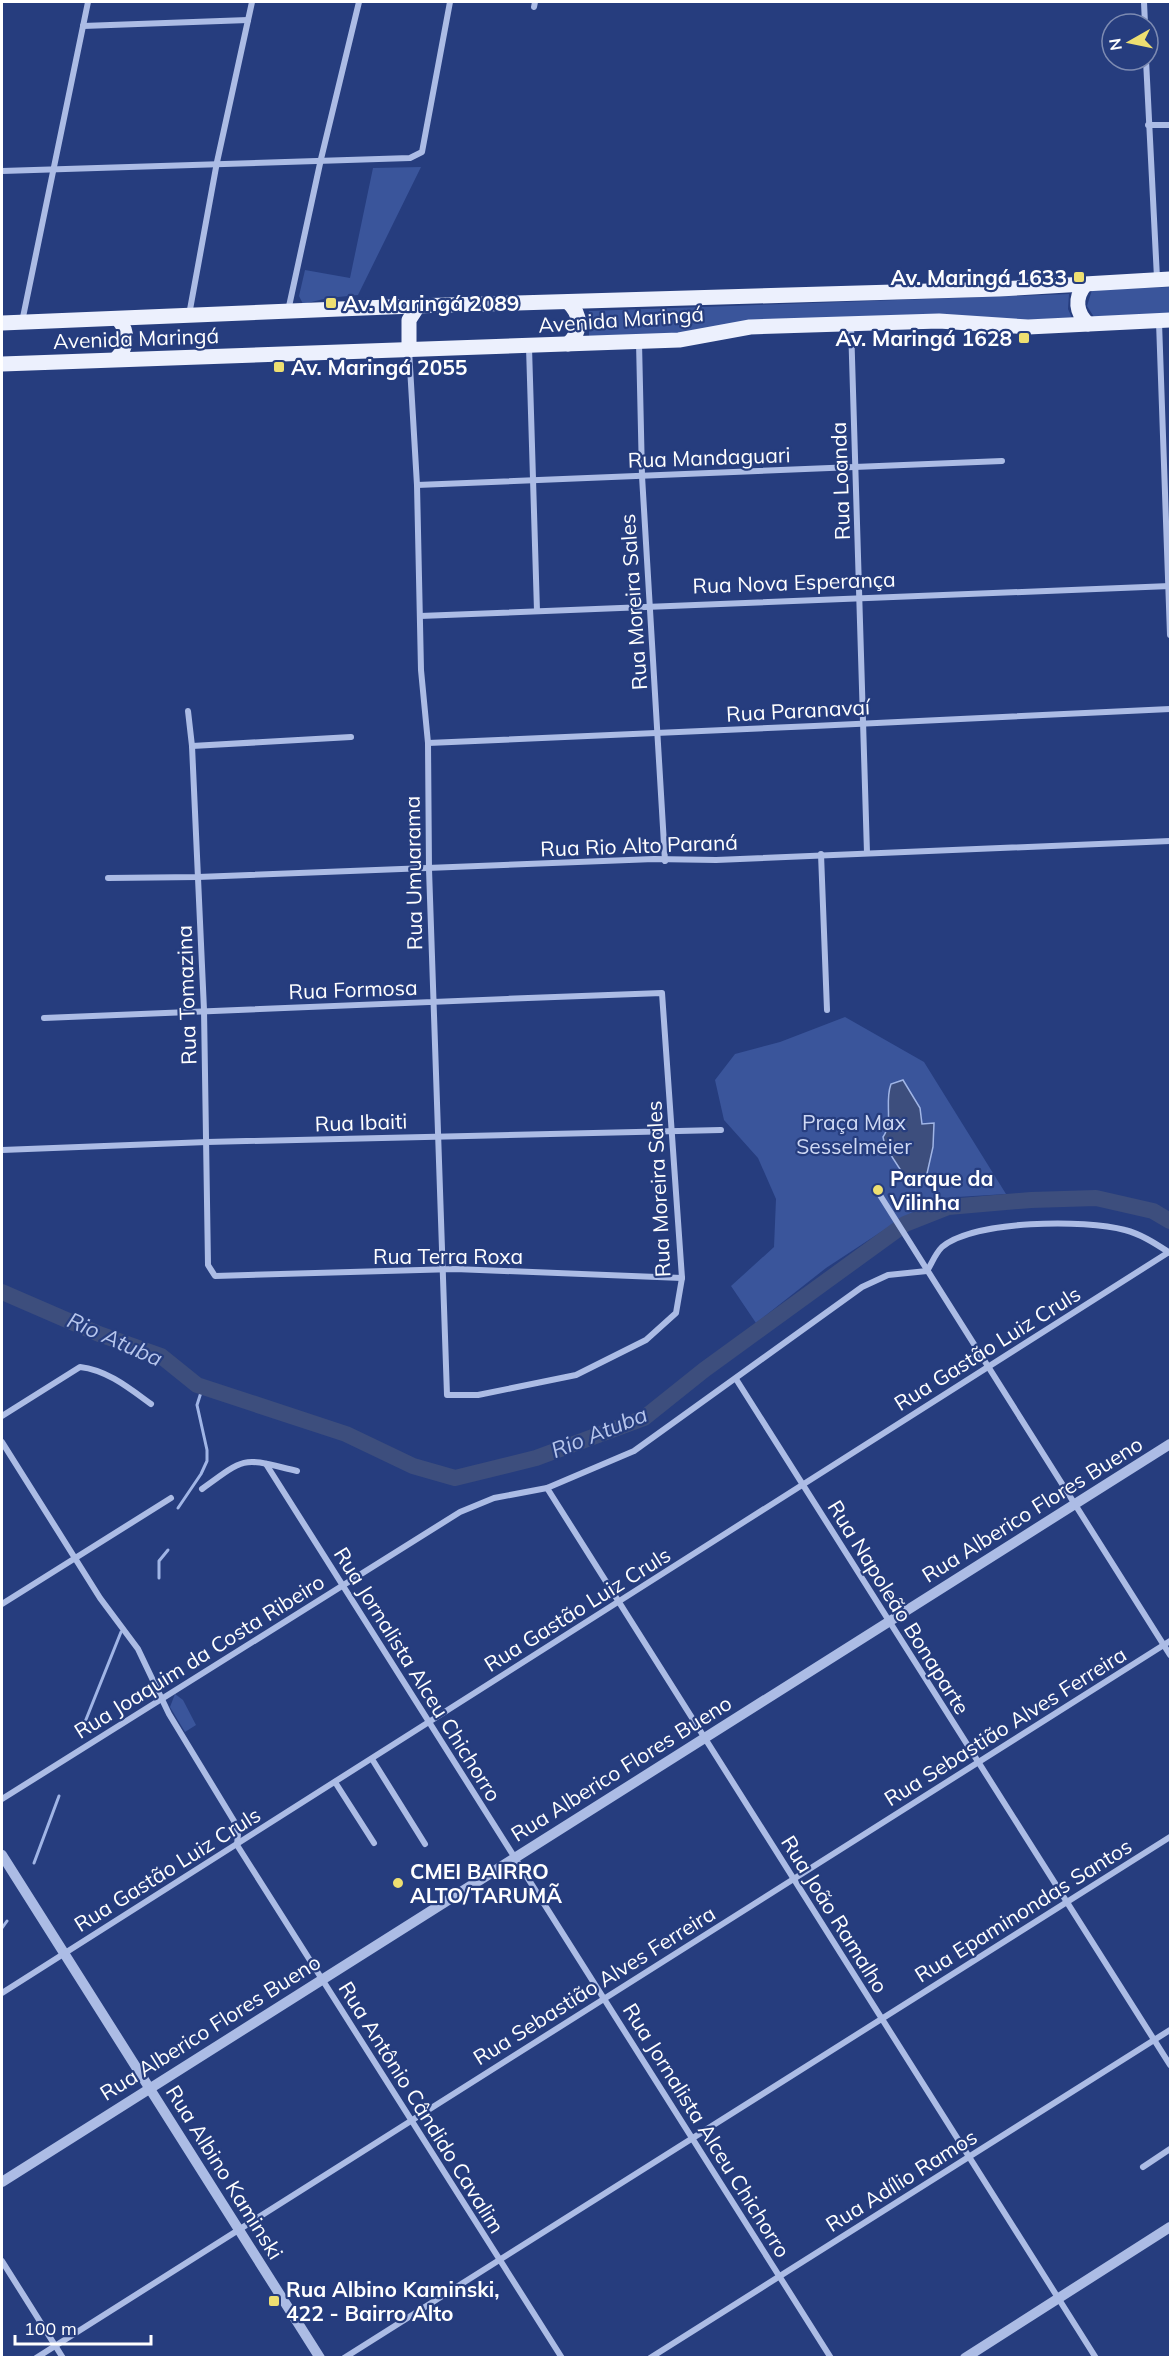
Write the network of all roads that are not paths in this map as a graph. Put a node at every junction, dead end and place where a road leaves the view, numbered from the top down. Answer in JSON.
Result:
{"nodes":[{"id":1,"x":88,"y":2,"type":"edge"},
{"id":2,"x":252,"y":2,"type":"edge"},
{"id":3,"x":359,"y":2,"type":"edge"},
{"id":4,"x":450,"y":2,"type":"edge"},
{"id":5,"x":248,"y":20,"type":"junction"},
{"id":6,"x":83,"y":26,"type":"junction"},
{"id":7,"x":1146,"y":72,"type":"edge"},
{"id":8,"x":1170,"y":124,"type":"edge"},
{"id":9,"x":1148,"y":125,"type":"junction"},
{"id":10,"x":321,"y":159,"type":"junction"},
{"id":11,"x":217,"y":162,"type":"junction"},
{"id":12,"x":53,"y":168,"type":"junction"},
{"id":13,"x":2,"y":171,"type":"edge"},
{"id":14,"x":1164,"y":280,"type":"edge"},
{"id":15,"x":1084,"y":285,"type":"junction"},
{"id":16,"x":568,"y":302,"type":"junction"},
{"id":17,"x":418,"y":306,"type":"junction"},
{"id":18,"x":287,"y":312,"type":"junction"},
{"id":19,"x":189,"y":315,"type":"junction"},
{"id":20,"x":118,"y":319,"type":"junction"},
{"id":21,"x":1165,"y":321,"type":"edge"},
{"id":22,"x":22,"y":322,"type":"junction"},
{"id":23,"x":2,"y":323,"type":"edge"},
{"id":24,"x":1088,"y":324,"type":"junction"},
{"id":25,"x":851,"y":325,"type":"junction"},
{"id":26,"x":639,"y":341,"type":"junction"},
{"id":27,"x":568,"y":345,"type":"junction"},
{"id":28,"x":529,"y":346,"type":"junction"},
{"id":29,"x":409,"y":350,"type":"junction"},
{"id":30,"x":116,"y":359,"type":"junction"},
{"id":31,"x":2,"y":364,"type":"edge"},
{"id":32,"x":1168,"y":455,"type":"edge"},
{"id":33,"x":1002,"y":461,"type":"dead end"},
{"id":34,"x":856,"y":468,"type":"junction"},
{"id":35,"x":642,"y":476,"type":"junction"},
{"id":36,"x":533,"y":481,"type":"junction"},
{"id":37,"x":417,"y":485,"type":"junction"},
{"id":38,"x":1170,"y":586,"type":"edge"},
{"id":39,"x":860,"y":596,"type":"junction"},
{"id":40,"x":650,"y":605,"type":"junction"},
{"id":41,"x":537,"y":610,"type":"junction"},
{"id":42,"x":420,"y":616,"type":"junction"},
{"id":43,"x":1170,"y":635,"type":"edge"},
{"id":44,"x":1170,"y":710,"type":"edge"},
{"id":45,"x":188,"y":711,"type":"dead end"},
{"id":46,"x":862,"y":722,"type":"junction"},
{"id":47,"x":658,"y":735,"type":"junction"},
{"id":48,"x":351,"y":737,"type":"dead end"},
{"id":49,"x":428,"y":743,"type":"junction"},
{"id":50,"x":192,"y":746,"type":"junction"},
{"id":51,"x":1170,"y":841,"type":"edge"},
{"id":52,"x":867,"y":853,"type":"junction"},
{"id":53,"x":820,"y":854,"type":"junction"},
{"id":54,"x":665,"y":861,"type":"junction"},
{"id":55,"x":429,"y":868,"type":"junction"},
{"id":56,"x":108,"y":878,"type":"dead end"},
{"id":57,"x":198,"y":878,"type":"junction"},
{"id":58,"x":663,"y":993,"type":"joint"},
{"id":59,"x":433,"y":1003,"type":"junction"},
{"id":60,"x":204,"y":1010,"type":"junction"},
{"id":61,"x":827,"y":1010,"type":"dead end"},
{"id":62,"x":44,"y":1018,"type":"dead end"},
{"id":63,"x":721,"y":1130,"type":"dead end"},
{"id":64,"x":672,"y":1131,"type":"junction"},
{"id":65,"x":439,"y":1136,"type":"junction"},
{"id":66,"x":207,"y":1142,"type":"junction"},
{"id":67,"x":2,"y":1150,"type":"edge"},
{"id":68,"x":878,"y":1192,"type":"dead end"},
{"id":69,"x":1170,"y":1253,"type":"edge"},
{"id":70,"x":443,"y":1269,"type":"junction"},
{"id":71,"x":927,"y":1271,"type":"junction"},
{"id":72,"x":215,"y":1276,"type":"joint"},
{"id":73,"x":682,"y":1278,"type":"junction"},
{"id":74,"x":988,"y":1367,"type":"junction"},
{"id":75,"x":736,"y":1379,"type":"junction"},
{"id":76,"x":447,"y":1395,"type":"joint"},
{"id":77,"x":151,"y":1404,"type":"dead end"},
{"id":78,"x":2,"y":1416,"type":"edge"},
{"id":79,"x":2,"y":1442,"type":"edge"},
{"id":80,"x":1170,"y":1444,"type":"edge"},
{"id":81,"x":266,"y":1464,"type":"junction"},
{"id":82,"x":297,"y":1471,"type":"dead end"},
{"id":83,"x":803,"y":1485,"type":"junction"},
{"id":84,"x":547,"y":1488,"type":"junction"},
{"id":85,"x":202,"y":1489,"type":"dead end"},
{"id":86,"x":171,"y":1498,"type":"dead end"},
{"id":87,"x":1075,"y":1504,"type":"junction"},
{"id":88,"x":75,"y":1558,"type":"junction"},
{"id":89,"x":343,"y":1586,"type":"junction"},
{"id":90,"x":619,"y":1602,"type":"junction"},
{"id":91,"x":2,"y":1604,"type":"edge"},
{"id":92,"x":890,"y":1622,"type":"junction"},
{"id":93,"x":1167,"y":1643,"type":"edge"},
{"id":94,"x":1170,"y":1655,"type":"edge"},
{"id":95,"x":161,"y":1698,"type":"junction"},
{"id":96,"x":429,"y":1722,"type":"junction"},
{"id":97,"x":705,"y":1738,"type":"junction"},
{"id":98,"x":372,"y":1759,"type":"junction"},
{"id":99,"x":979,"y":1762,"type":"junction"},
{"id":100,"x":335,"y":1782,"type":"junction"},
{"id":101,"x":2,"y":1800,"type":"edge"},
{"id":102,"x":1170,"y":1837,"type":"edge"},
{"id":103,"x":374,"y":1843,"type":"dead end"},
{"id":104,"x":425,"y":1844,"type":"dead end"},
{"id":105,"x":237,"y":1845,"type":"junction"},
{"id":106,"x":2,"y":1855,"type":"edge"},
{"id":107,"x":515,"y":1858,"type":"junction"},
{"id":108,"x":794,"y":1879,"type":"junction"},
{"id":109,"x":1067,"y":1902,"type":"junction"},
{"id":110,"x":64,"y":1953,"type":"junction"},
{"id":111,"x":322,"y":1980,"type":"junction"},
{"id":112,"x":2,"y":1993,"type":"edge"},
{"id":113,"x":604,"y":1999,"type":"junction"},
{"id":114,"x":882,"y":2018,"type":"junction"},
{"id":115,"x":1170,"y":2030,"type":"edge"},
{"id":116,"x":1155,"y":2040,"type":"junction"},
{"id":117,"x":1170,"y":2064,"type":"edge"},
{"id":118,"x":150,"y":2089,"type":"junction"},
{"id":119,"x":411,"y":2120,"type":"junction"},
{"id":120,"x":692,"y":2138,"type":"junction"},
{"id":121,"x":1170,"y":2149,"type":"edge"},
{"id":122,"x":969,"y":2157,"type":"junction"},
{"id":123,"x":1143,"y":2167,"type":"dead end"},
{"id":124,"x":2,"y":2182,"type":"edge"},
{"id":125,"x":1170,"y":2227,"type":"edge"},
{"id":126,"x":239,"y":2229,"type":"junction"},
{"id":127,"x":499,"y":2259,"type":"junction"},
{"id":128,"x":2,"y":2260,"type":"edge"},
{"id":129,"x":779,"y":2276,"type":"junction"},
{"id":130,"x":1059,"y":2298,"type":"junction"},
{"id":131,"x":55,"y":2345,"type":"junction"},
{"id":132,"x":36,"y":2358,"type":"edge"},
{"id":133,"x":63,"y":2358,"type":"edge"},
{"id":134,"x":320,"y":2358,"type":"edge"},
{"id":135,"x":344,"y":2358,"type":"edge"},
{"id":136,"x":562,"y":2358,"type":"edge"},
{"id":137,"x":650,"y":2358,"type":"edge"},
{"id":138,"x":831,"y":2358,"type":"edge"},
{"id":139,"x":964,"y":2358,"type":"edge"},
{"id":140,"x":1096,"y":2358,"type":"edge"}],
"edges":[{"from":1,"to":6,"type":"street"},
{"from":2,"to":5,"type":"street"},
{"from":3,"to":10,"type":"street"},
{"from":4,"to":10,"type":"street"},
{"from":5,"to":6,"type":"street"},
{"from":5,"to":11,"type":"street"},
{"from":6,"to":12,"type":"street"},
{"from":7,"to":9,"type":"street"},
{"from":8,"to":9,"type":"street"},
{"from":9,"to":14,"type":"street"},
{"from":10,"to":11,"type":"street"},
{"from":10,"to":18,"type":"street"},
{"from":11,"to":12,"type":"street"},
{"from":11,"to":19,"type":"street"},
{"from":12,"to":13,"type":"street"},
{"from":12,"to":22,"type":"street"},
{"from":14,"to":15,"type":"main road","name":"Avenida Maringá"},
{"from":15,"to":16,"type":"main road","name":"Avenida Maringá"},
{"from":15,"to":24,"type":"main road"},
{"from":16,"to":17,"type":"main road","name":"Avenida Maringá"},
{"from":16,"to":27,"type":"main road"},
{"from":17,"to":18,"type":"main road","name":"Avenida Maringá"},
{"from":17,"to":29,"type":"main road"},
{"from":18,"to":19,"type":"main road","name":"Avenida Maringá"},
{"from":19,"to":20,"type":"main road","name":"Avenida Maringá"},
{"from":20,"to":22,"type":"main road","name":"Avenida Maringá"},
{"from":20,"to":30,"type":"main road"},
{"from":21,"to":24,"type":"main road","name":"Avenida Maringá"},
{"from":21,"to":32,"type":"street"},
{"from":22,"to":23,"type":"main road","name":"Avenida Maringá"},
{"from":24,"to":25,"type":"main road","name":"Avenida Maringá"},
{"from":25,"to":26,"type":"main road","name":"Avenida Maringá"},
{"from":25,"to":34,"type":"street","name":"Rua Loanda"},
{"from":26,"to":27,"type":"main road","name":"Avenida Maringá"},
{"from":26,"to":35,"type":"street","name":"Rua Moreira Sales"},
{"from":27,"to":28,"type":"main road","name":"Avenida Maringá"},
{"from":28,"to":29,"type":"main road","name":"Avenida Maringá"},
{"from":28,"to":36,"type":"street"},
{"from":29,"to":30,"type":"main road","name":"Avenida Maringá"},
{"from":29,"to":37,"type":"street","name":"Rua Umuarama"},
{"from":30,"to":31,"type":"main road","name":"Avenida Maringá"},
{"from":32,"to":38,"type":"street"},
{"from":33,"to":34,"type":"street","name":"Rua Mandaguari"},
{"from":34,"to":35,"type":"street","name":"Rua Mandaguari"},
{"from":34,"to":39,"type":"street","name":"Rua Loanda"},
{"from":35,"to":36,"type":"street","name":"Rua Mandaguari"},
{"from":35,"to":40,"type":"street","name":"Rua Moreira Sales"},
{"from":36,"to":37,"type":"street","name":"Rua Mandaguari"},
{"from":36,"to":41,"type":"street"},
{"from":37,"to":42,"type":"street","name":"Rua Umuarama"},
{"from":38,"to":39,"type":"street","name":"Rua Nova Esperança"},
{"from":38,"to":43,"type":"street"},
{"from":39,"to":40,"type":"street","name":"Rua Nova Esperança"},
{"from":39,"to":46,"type":"street","name":"Rua Loanda"},
{"from":40,"to":41,"type":"street","name":"Rua Nova Esperança"},
{"from":40,"to":47,"type":"street","name":"Rua Moreira Sales"},
{"from":41,"to":42,"type":"street","name":"Rua Nova Esperança"},
{"from":42,"to":49,"type":"street","name":"Rua Umuarama"},
{"from":44,"to":46,"type":"street","name":"Rua Paranavaí"},
{"from":45,"to":50,"type":"street","name":"Rua Tomazina"},
{"from":46,"to":47,"type":"street","name":"Rua Paranavaí"},
{"from":46,"to":52,"type":"street","name":"Rua Loanda"},
{"from":47,"to":49,"type":"street","name":"Rua Paranavaí"},
{"from":47,"to":54,"type":"street","name":"Rua Moreira Sales"},
{"from":48,"to":50,"type":"street"},
{"from":49,"to":55,"type":"street","name":"Rua Umuarama"},
{"from":50,"to":57,"type":"street","name":"Rua Tomazina"},
{"from":51,"to":52,"type":"street","name":"Rua Rio Alto Paraná"},
{"from":52,"to":53,"type":"street","name":"Rua Rio Alto Paraná"},
{"from":53,"to":54,"type":"street","name":"Rua Rio Alto Paraná"},
{"from":53,"to":61,"type":"street"},
{"from":54,"to":55,"type":"street","name":"Rua Rio Alto Paraná"},
{"from":55,"to":57,"type":"street","name":"Rua Rio Alto Paraná"},
{"from":55,"to":59,"type":"street","name":"Rua Umuarama"},
{"from":56,"to":57,"type":"street","name":"Rua Rio Alto Paraná"},
{"from":57,"to":60,"type":"street","name":"Rua Tomazina"},
{"from":58,"to":59,"type":"street","name":"Rua Formosa"},
{"from":58,"to":64,"type":"street","name":"Rua Moreira Sales"},
{"from":59,"to":60,"type":"street","name":"Rua Formosa"},
{"from":59,"to":65,"type":"street","name":"Rua Umuarama"},
{"from":60,"to":62,"type":"street","name":"Rua Formosa"},
{"from":60,"to":66,"type":"street","name":"Rua Tomazina"},
{"from":63,"to":64,"type":"street","name":"Rua Ibaiti"},
{"from":64,"to":65,"type":"street","name":"Rua Ibaiti"},
{"from":64,"to":73,"type":"street","name":"Rua Moreira Sales"},
{"from":65,"to":66,"type":"street","name":"Rua Ibaiti"},
{"from":65,"to":70,"type":"street","name":"Rua Umuarama"},
{"from":66,"to":67,"type":"street","name":"Rua Ibaiti"},
{"from":66,"to":72,"type":"street","name":"Rua Tomazina"},
{"from":68,"to":71,"type":"street"},
{"from":69,"to":71,"type":"street"},
{"from":69,"to":74,"type":"street","name":"Rua Gastão Luiz Cruls"},
{"from":70,"to":72,"type":"street","name":"Rua Terra Roxa"},
{"from":70,"to":73,"type":"street","name":"Rua Terra Roxa"},
{"from":70,"to":76,"type":"street","name":"Rua Umuarama"},
{"from":71,"to":74,"type":"street"},
{"from":71,"to":75,"type":"street","name":"Rua Joaquim da Costa Ribeiro"},
{"from":73,"to":76,"type":"street","name":"Rua Moreira Sales"},
{"from":74,"to":83,"type":"street","name":"Rua Gastão Luiz Cruls"},
{"from":74,"to":87,"type":"street"},
{"from":75,"to":83,"type":"street","name":"Rua Napoleão Bonaparte"},
{"from":75,"to":84,"type":"street","name":"Rua Joaquim da Costa Ribeiro"},
{"from":77,"to":78,"type":"street"},
{"from":79,"to":88,"type":"street","name":"Rua Antônio Cândido Cavalim"},
{"from":80,"to":87,"type":"street","name":"Rua Alberico Flores Bueno"},
{"from":81,"to":82,"type":"street"},
{"from":81,"to":85,"type":"street"},
{"from":81,"to":89,"type":"street","name":"Rua Jornalista Alceu Chichorro"},
{"from":83,"to":90,"type":"street","name":"Rua Gastão Luiz Cruls"},
{"from":83,"to":92,"type":"street","name":"Rua Napoleão Bonaparte"},
{"from":84,"to":89,"type":"street","name":"Rua Joaquim da Costa Ribeiro"},
{"from":84,"to":90,"type":"street","name":"Rua João Ramalho"},
{"from":86,"to":88,"type":"street"},
{"from":87,"to":92,"type":"street","name":"Rua Alberico Flores Bueno"},
{"from":87,"to":93,"type":"street"},
{"from":88,"to":91,"type":"street"},
{"from":88,"to":95,"type":"street","name":"Rua Antônio Cândido Cavalim"},
{"from":89,"to":95,"type":"street","name":"Rua Joaquim da Costa Ribeiro"},
{"from":89,"to":96,"type":"street","name":"Rua Jornalista Alceu Chichorro"},
{"from":90,"to":96,"type":"street","name":"Rua Gastão Luiz Cruls"},
{"from":90,"to":97,"type":"street","name":"Rua João Ramalho"},
{"from":92,"to":97,"type":"street","name":"Rua Alberico Flores Bueno"},
{"from":92,"to":99,"type":"street","name":"Rua Napoleão Bonaparte"},
{"from":93,"to":94,"type":"street"},
{"from":93,"to":99,"type":"street","name":"Rua Sebastião Alves Ferreira"},
{"from":95,"to":101,"type":"street","name":"Rua Joaquim da Costa Ribeiro"},
{"from":95,"to":105,"type":"street","name":"Rua Antônio Cândido Cavalim"},
{"from":96,"to":98,"type":"street","name":"Rua Gastão Luiz Cruls"},
{"from":96,"to":107,"type":"street","name":"Rua Jornalista Alceu Chichorro"},
{"from":97,"to":107,"type":"street","name":"Rua Alberico Flores Bueno"},
{"from":97,"to":108,"type":"street","name":"Rua João Ramalho"},
{"from":98,"to":100,"type":"street","name":"Rua Gastão Luiz Cruls"},
{"from":98,"to":104,"type":"street"},
{"from":99,"to":108,"type":"street","name":"Rua Sebastião Alves Ferreira"},
{"from":99,"to":109,"type":"street","name":"Rua Napoleão Bonaparte"},
{"from":100,"to":103,"type":"street"},
{"from":100,"to":105,"type":"street","name":"Rua Gastão Luiz Cruls"},
{"from":102,"to":109,"type":"street","name":"Rua Epaminondas Santos"},
{"from":105,"to":110,"type":"street","name":"Rua Gastão Luiz Cruls"},
{"from":105,"to":111,"type":"street","name":"Rua Antônio Cândido Cavalim"},
{"from":106,"to":110,"type":"street","name":"Rua Albino Kaminski"},
{"from":107,"to":111,"type":"street","name":"Rua Alberico Flores Bueno"},
{"from":107,"to":113,"type":"street","name":"Rua Jornalista Alceu Chichorro"},
{"from":108,"to":113,"type":"street","name":"Rua Sebastião Alves Ferreira"},
{"from":108,"to":114,"type":"street","name":"Rua João Ramalho"},
{"from":109,"to":114,"type":"street","name":"Rua Epaminondas Santos"},
{"from":109,"to":116,"type":"street","name":"Rua Napoleão Bonaparte"},
{"from":110,"to":112,"type":"street","name":"Rua Gastão Luiz Cruls"},
{"from":110,"to":118,"type":"street","name":"Rua Albino Kaminski"},
{"from":111,"to":118,"type":"street","name":"Rua Alberico Flores Bueno"},
{"from":111,"to":119,"type":"street","name":"Rua Antônio Cândido Cavalim"},
{"from":113,"to":119,"type":"street","name":"Rua Sebastião Alves Ferreira"},
{"from":113,"to":120,"type":"street","name":"Rua Jornalista Alceu Chichorro"},
{"from":114,"to":120,"type":"street","name":"Rua Epaminondas Santos"},
{"from":114,"to":122,"type":"street","name":"Rua João Ramalho"},
{"from":115,"to":116,"type":"street","name":"Rua Adílio Ramos"},
{"from":116,"to":117,"type":"street","name":"Rua Napoleão Bonaparte"},
{"from":116,"to":122,"type":"street","name":"Rua Adílio Ramos"},
{"from":118,"to":124,"type":"street","name":"Rua Alberico Flores Bueno"},
{"from":118,"to":126,"type":"street","name":"Rua Albino Kaminski"},
{"from":119,"to":126,"type":"street","name":"Rua Sebastião Alves Ferreira"},
{"from":119,"to":127,"type":"street","name":"Rua Antônio Cândido Cavalim"},
{"from":120,"to":127,"type":"street","name":"Rua Epaminondas Santos"},
{"from":120,"to":129,"type":"street","name":"Rua Jornalista Alceu Chichorro"},
{"from":121,"to":123,"type":"street"},
{"from":122,"to":129,"type":"street","name":"Rua Adílio Ramos"},
{"from":122,"to":130,"type":"street","name":"Rua João Ramalho"},
{"from":125,"to":130,"type":"street"},
{"from":126,"to":131,"type":"street","name":"Rua Sebastião Alves Ferreira"},
{"from":126,"to":134,"type":"street","name":"Rua Albino Kaminski"},
{"from":127,"to":135,"type":"street","name":"Rua Epaminondas Santos"},
{"from":127,"to":136,"type":"street","name":"Rua Antônio Cândido Cavalim"},
{"from":128,"to":131,"type":"street"},
{"from":129,"to":137,"type":"street","name":"Rua Adílio Ramos"},
{"from":129,"to":138,"type":"street","name":"Rua Jornalista Alceu Chichorro"},
{"from":130,"to":139,"type":"street"},
{"from":130,"to":140,"type":"street","name":"Rua João Ramalho"},
{"from":131,"to":132,"type":"street","name":"Rua Sebastião Alves Ferreira"},
{"from":131,"to":133,"type":"street"}]}
